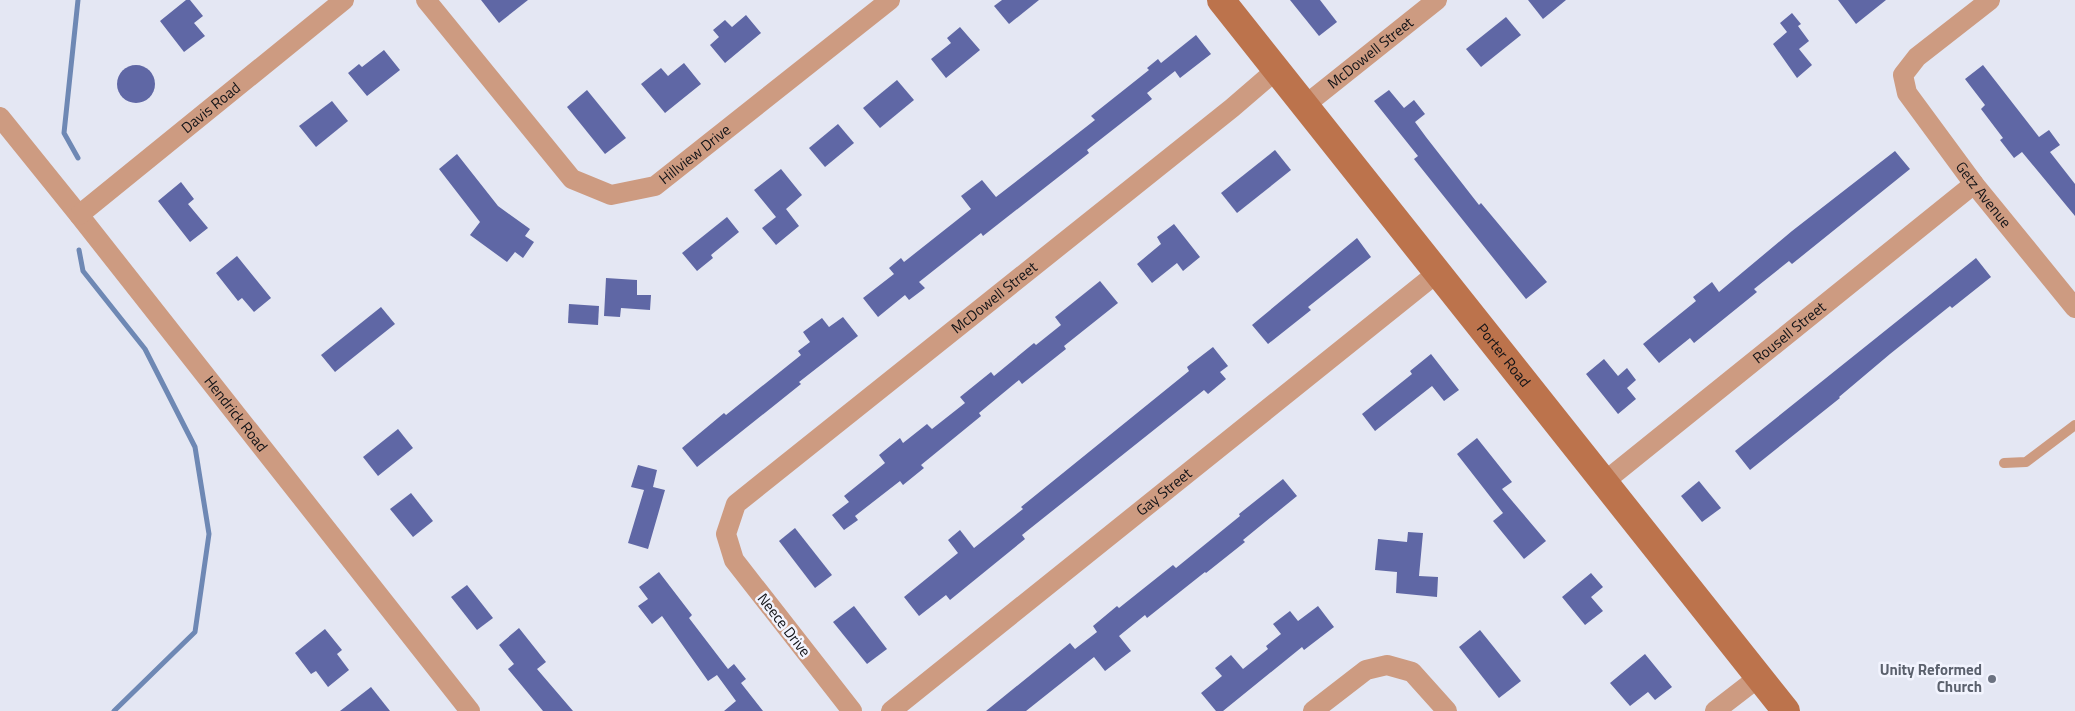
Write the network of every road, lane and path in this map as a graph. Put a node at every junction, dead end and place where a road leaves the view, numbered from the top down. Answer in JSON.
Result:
{"nodes":[{"id":1,"x":344,"y":0,"type":"edge"},
{"id":2,"x":426,"y":0,"type":"edge"},
{"id":3,"x":890,"y":0,"type":"edge"},
{"id":4,"x":1221,"y":0,"type":"edge"},
{"id":5,"x":1437,"y":0,"type":"edge"},
{"id":6,"x":1990,"y":0,"type":"edge"},
{"id":7,"x":1276,"y":70,"type":"junction"},
{"id":8,"x":1304,"y":106,"type":"junction"},
{"id":9,"x":0,"y":118,"type":"edge"},
{"id":10,"x":1974,"y":184,"type":"junction"},
{"id":11,"x":79,"y":215,"type":"junction"},
{"id":12,"x":1437,"y":273,"type":"junction"},
{"id":13,"x":2075,"y":308,"type":"edge"},
{"id":14,"x":2075,"y":425,"type":"edge"},
{"id":15,"x":2004,"y":463,"type":"dead end"},
{"id":16,"x":1604,"y":482,"type":"junction"},
{"id":17,"x":726,"y":534,"type":"joint"},
{"id":18,"x":1759,"y":677,"type":"junction"},
{"id":19,"x":470,"y":711,"type":"edge"},
{"id":20,"x":852,"y":711,"type":"edge"},
{"id":21,"x":891,"y":711,"type":"edge"},
{"id":22,"x":1313,"y":711,"type":"edge"},
{"id":23,"x":1446,"y":711,"type":"edge"},
{"id":24,"x":1715,"y":711,"type":"edge"},
{"id":25,"x":1786,"y":711,"type":"edge"}],
"edges":[{"from":1,"to":11,"type":"street","name":"Davis Road"},
{"from":2,"to":3,"type":"street","name":"Hillview Drive"},
{"from":4,"to":7,"type":"street","name":"Porter Road"},
{"from":5,"to":8,"type":"street","name":"McDowell Street"},
{"from":6,"to":10,"type":"street","name":"Getz Avenue"},
{"from":7,"to":8,"type":"street","name":"Porter Road"},
{"from":7,"to":17,"type":"street","name":"McDowell Street"},
{"from":8,"to":12,"type":"street","name":"Porter Road"},
{"from":9,"to":11,"type":"street","name":"Hendrick Road"},
{"from":10,"to":13,"type":"street","name":"Getz Avenue"},
{"from":10,"to":16,"type":"street","name":"Rousell Street"},
{"from":11,"to":19,"type":"street","name":"Hendrick Road"},
{"from":12,"to":16,"type":"street","name":"Porter Road"},
{"from":12,"to":21,"type":"street","name":"Gay Street"},
{"from":14,"to":15,"type":"lane"},
{"from":16,"to":18,"type":"street","name":"Porter Road"},
{"from":17,"to":20,"type":"street","name":"Neece Drive"},
{"from":18,"to":24,"type":"street"},
{"from":18,"to":25,"type":"street","name":"Porter Road"},
{"from":22,"to":23,"type":"street"}]}
